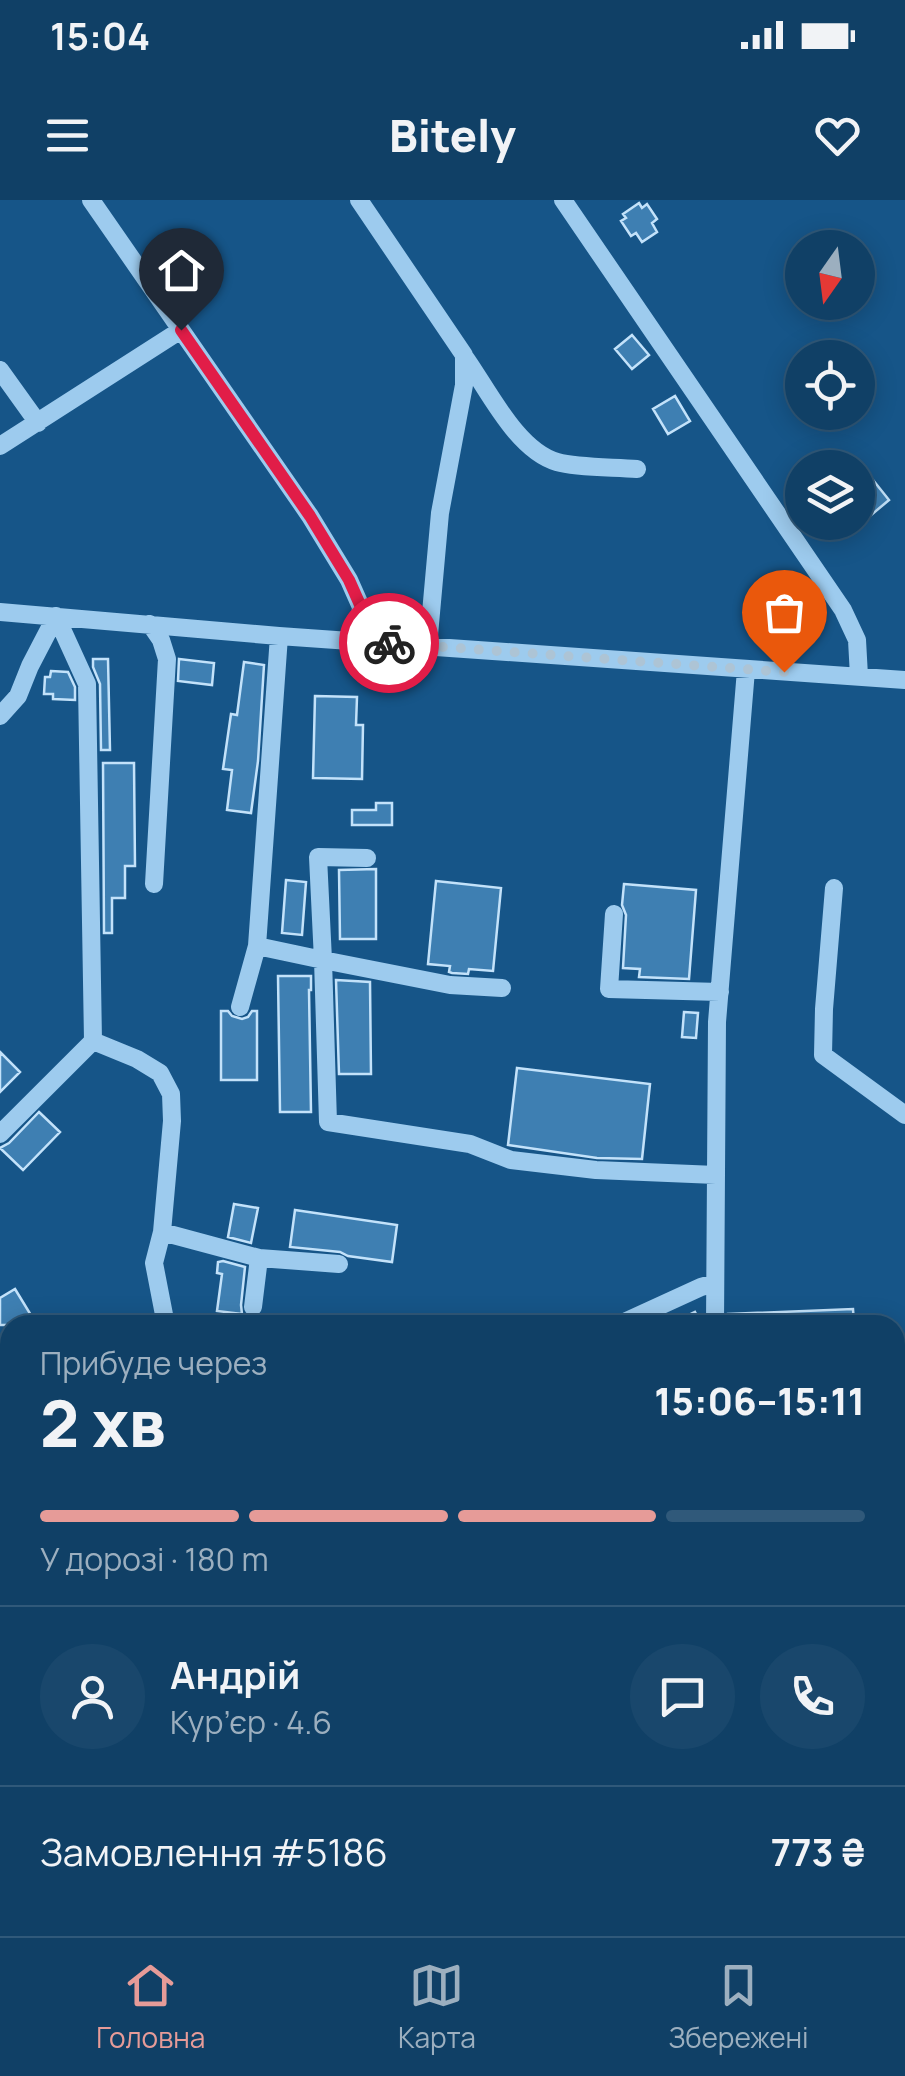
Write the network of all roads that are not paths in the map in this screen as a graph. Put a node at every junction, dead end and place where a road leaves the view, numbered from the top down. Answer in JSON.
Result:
{"nodes":[{"id":1,"x":91,"y":200,"type":"edge"},
{"id":2,"x":358,"y":200,"type":"edge"},
{"id":3,"x":563,"y":200,"type":"edge"},
{"id":4,"x":181,"y":330,"type":"junction"},
{"id":5,"x":464,"y":355,"type":"junction"},
{"id":6,"x":0,"y":370,"type":"edge"},
{"id":7,"x":38,"y":423,"type":"junction"},
{"id":8,"x":0,"y":446,"type":"edge"},
{"id":9,"x":637,"y":469,"type":"dead end"},
{"id":10,"x":0,"y":612,"type":"edge"},
{"id":11,"x":56,"y":616,"type":"junction"},
{"id":12,"x":150,"y":624,"type":"junction"},
{"id":13,"x":279,"y":636,"type":"junction"},
{"id":14,"x":358,"y":641,"type":"junction"},
{"id":15,"x":428,"y":646,"type":"junction"},
{"id":16,"x":746,"y":670,"type":"junction"},
{"id":17,"x":859,"y":676,"type":"junction"},
{"id":18,"x":905,"y":680,"type":"edge"},
{"id":19,"x":0,"y":716,"type":"edge"},
{"id":20,"x":367,"y":858,"type":"dead end"},
{"id":21,"x":154,"y":884,"type":"dead end"},
{"id":22,"x":834,"y":888,"type":"dead end"},
{"id":23,"x":614,"y":914,"type":"dead end"},
{"id":24,"x":257,"y":946,"type":"junction"},
{"id":25,"x":323,"y":960,"type":"junction"},
{"id":26,"x":502,"y":988,"type":"dead end"},
{"id":27,"x":720,"y":992,"type":"junction"},
{"id":28,"x":240,"y":1007,"type":"dead end"},
{"id":29,"x":93,"y":1041,"type":"junction"},
{"id":30,"x":905,"y":1116,"type":"edge"},
{"id":31,"x":0,"y":1134,"type":"edge"},
{"id":32,"x":716,"y":1175,"type":"junction"},
{"id":33,"x":162,"y":1232,"type":"junction"},
{"id":34,"x":259,"y":1258,"type":"junction"},
{"id":35,"x":339,"y":1264,"type":"dead end"},
{"id":36,"x":715,"y":1282,"type":"junction"},
{"id":37,"x":253,"y":1307,"type":"dead end"},
{"id":38,"x":164,"y":1315,"type":"edge"},
{"id":39,"x":640,"y":1315,"type":"edge"},
{"id":40,"x":715,"y":1315,"type":"edge"}],
"edges":[{"from":1,"to":4,"type":"street"},
{"from":2,"to":5,"type":"street"},
{"from":3,"to":17,"type":"street"},
{"from":4,"to":7,"type":"street"},
{"from":4,"to":14,"type":"street"},
{"from":5,"to":9,"type":"street"},
{"from":5,"to":15,"type":"street"},
{"from":6,"to":7,"type":"street"},
{"from":7,"to":8,"type":"street"},
{"from":10,"to":11,"type":"street"},
{"from":11,"to":12,"type":"street"},
{"from":11,"to":19,"type":"street"},
{"from":11,"to":29,"type":"street"},
{"from":12,"to":13,"type":"street"},
{"from":12,"to":21,"type":"street"},
{"from":13,"to":14,"type":"street"},
{"from":13,"to":24,"type":"street"},
{"from":14,"to":15,"type":"street"},
{"from":15,"to":16,"type":"street"},
{"from":16,"to":17,"type":"street"},
{"from":16,"to":27,"type":"street"},
{"from":17,"to":18,"type":"street"},
{"from":20,"to":25,"type":"street"},
{"from":22,"to":30,"type":"street"},
{"from":23,"to":27,"type":"street"},
{"from":24,"to":25,"type":"street"},
{"from":24,"to":28,"type":"street"},
{"from":25,"to":26,"type":"street"},
{"from":25,"to":32,"type":"street"},
{"from":27,"to":32,"type":"street"},
{"from":29,"to":31,"type":"street"},
{"from":29,"to":33,"type":"street"},
{"from":32,"to":36,"type":"street"},
{"from":33,"to":34,"type":"street"},
{"from":33,"to":38,"type":"street"},
{"from":34,"to":35,"type":"street"},
{"from":34,"to":37,"type":"street"},
{"from":36,"to":39,"type":"street"},
{"from":36,"to":40,"type":"street"}]}
